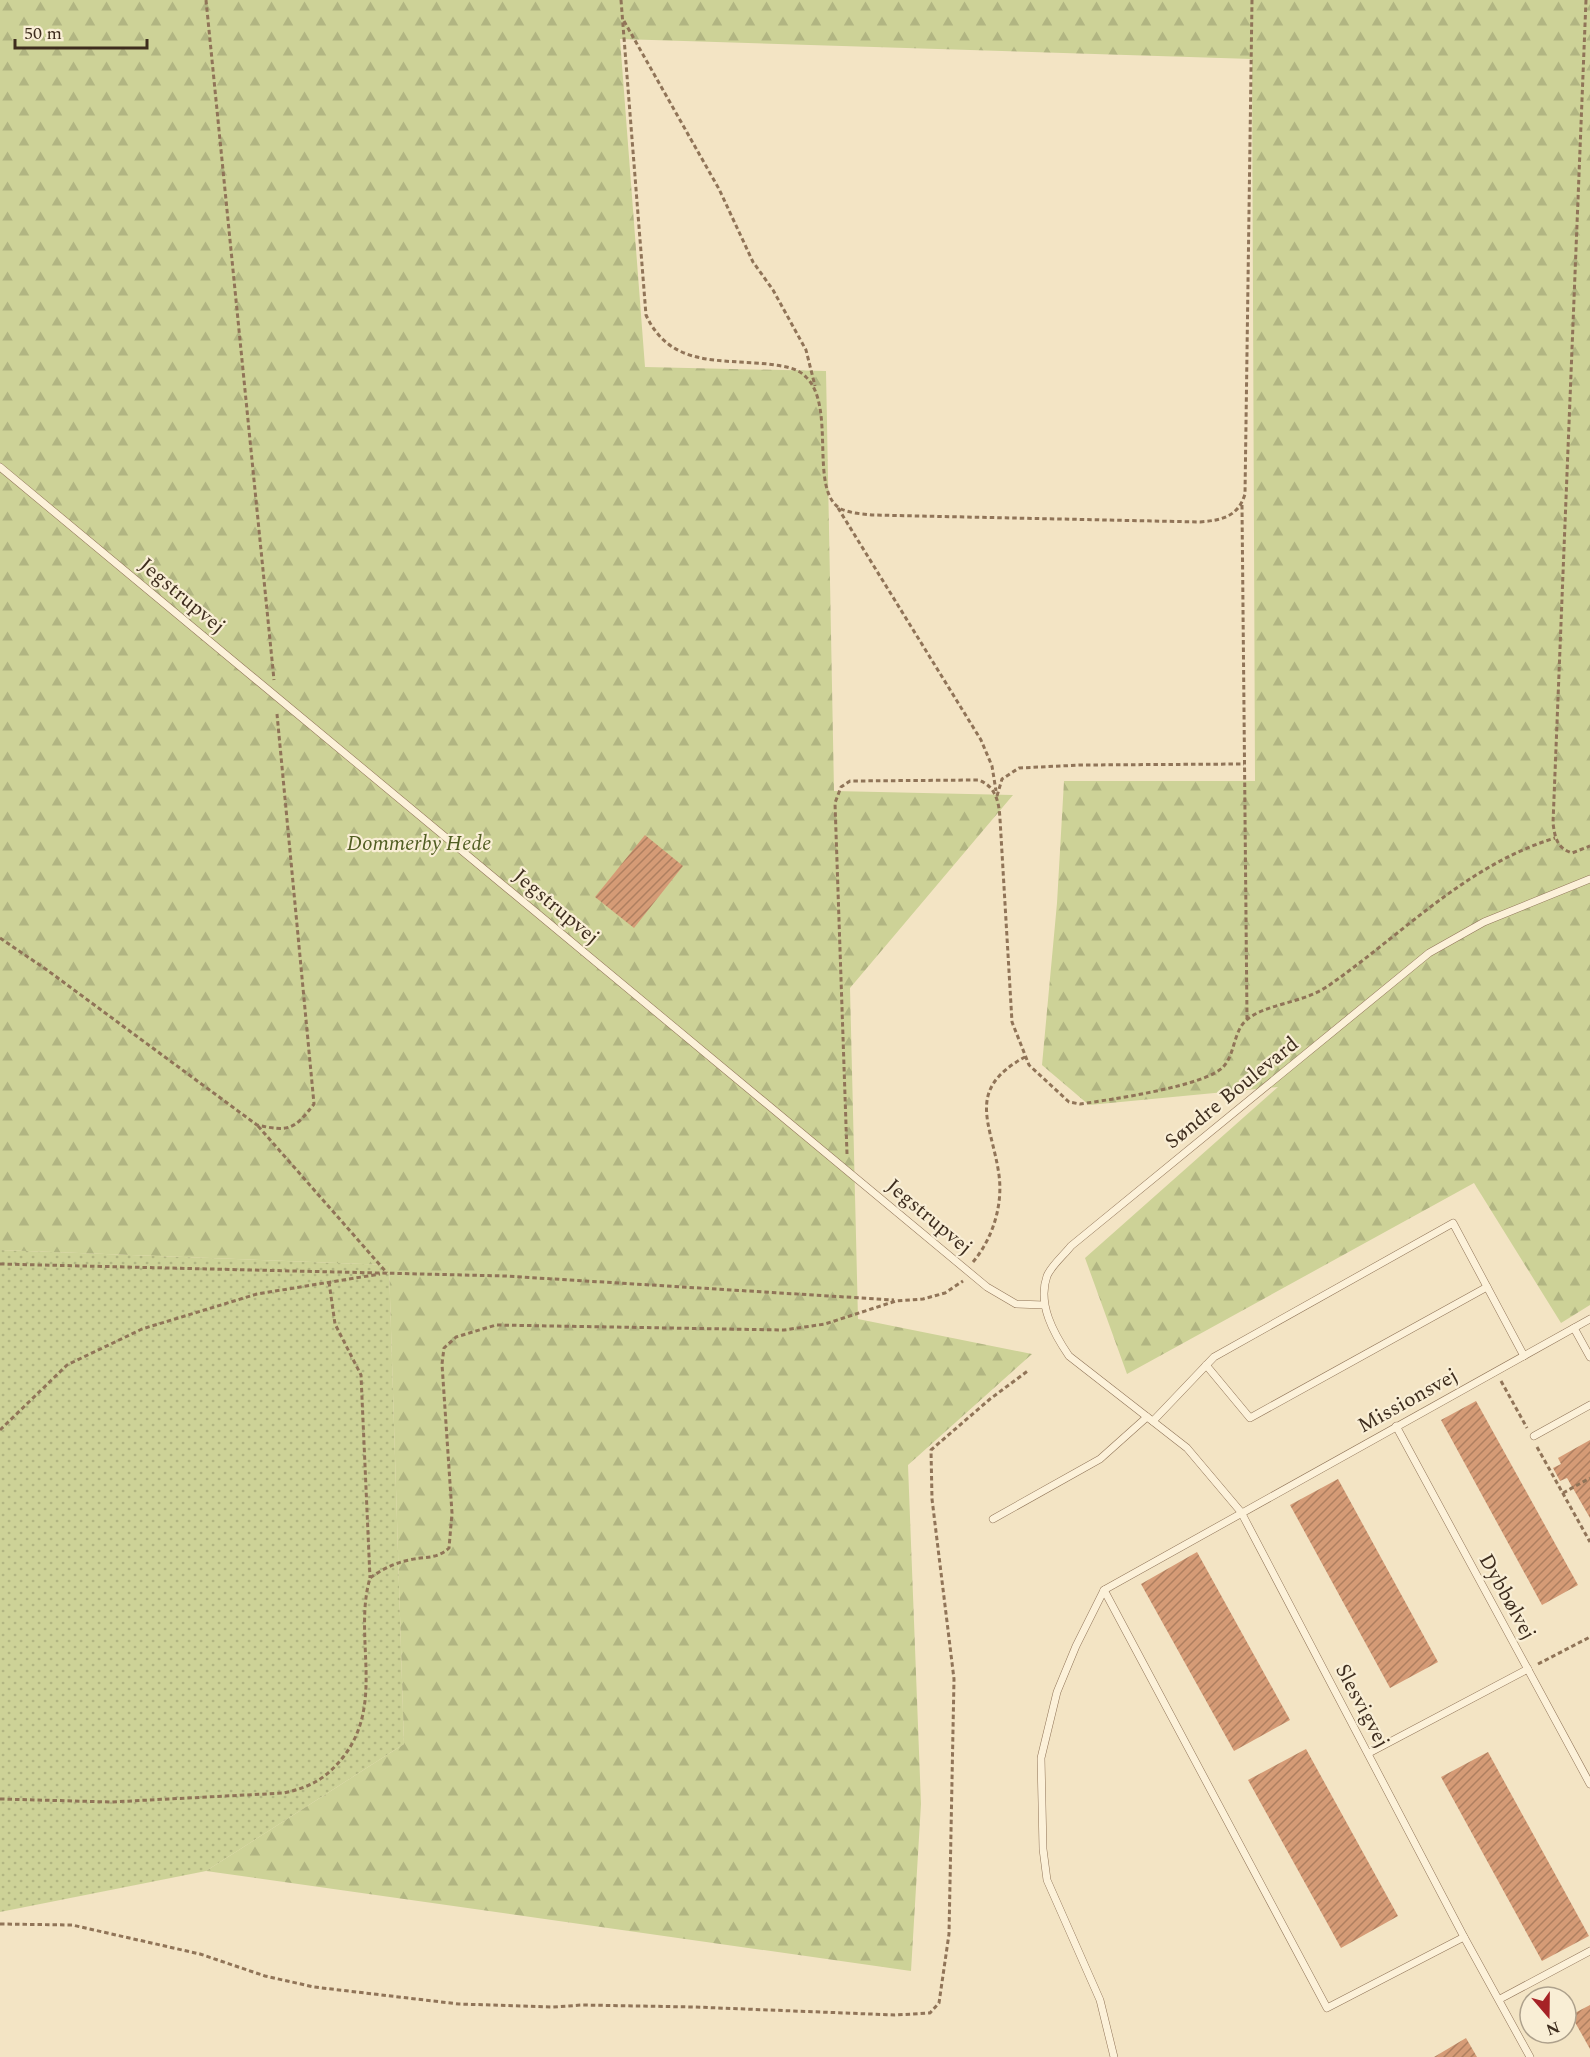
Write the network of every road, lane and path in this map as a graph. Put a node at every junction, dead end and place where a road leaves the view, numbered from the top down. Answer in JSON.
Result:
{"nodes":[{"id":1,"x":206,"y":0,"type":"edge"},
{"id":2,"x":621,"y":0,"type":"edge"},
{"id":3,"x":1252,"y":0,"type":"edge"},
{"id":4,"x":1586,"y":0,"type":"edge"},
{"id":5,"x":624,"y":19,"type":"junction"},
{"id":6,"x":818,"y":395,"type":"junction"},
{"id":7,"x":0,"y":466,"type":"edge"},
{"id":8,"x":835,"y":504,"type":"junction"},
{"id":9,"x":1242,"y":505,"type":"junction"},
{"id":10,"x":276,"y":696,"type":"junction"},
{"id":11,"x":1245,"y":764,"type":"junction"},
{"id":12,"x":997,"y":798,"type":"junction"},
{"id":13,"x":1556,"y":838,"type":"junction"},
{"id":14,"x":1590,"y":846,"type":"edge"},
{"id":15,"x":1590,"y":879,"type":"edge"},
{"id":16,"x":0,"y":938,"type":"edge"},
{"id":17,"x":1247,"y":1019,"type":"junction"},
{"id":18,"x":1025,"y":1057,"type":"junction"},
{"id":19,"x":257,"y":1125,"type":"junction"},
{"id":20,"x":848,"y":1171,"type":"junction"},
{"id":21,"x":0,"y":1264,"type":"edge"},
{"id":22,"x":969,"y":1272,"type":"junction"},
{"id":23,"x":387,"y":1273,"type":"junction"},
{"id":24,"x":329,"y":1282,"type":"junction"},
{"id":25,"x":1487,"y":1287,"type":"junction"},
{"id":26,"x":896,"y":1300,"type":"junction"},
{"id":27,"x":1044,"y":1305,"type":"junction"},
{"id":28,"x":1590,"y":1319,"type":"edge"},
{"id":29,"x":1574,"y":1328,"type":"junction"},
{"id":30,"x":1524,"y":1356,"type":"junction"},
{"id":31,"x":1590,"y":1357,"type":"edge"},
{"id":32,"x":1206,"y":1365,"type":"junction"},
{"id":33,"x":1029,"y":1370,"type":"dead end"},
{"id":34,"x":1496,"y":1372,"type":"junction"},
{"id":35,"x":1126,"y":1401,"type":"joint"},
{"id":36,"x":1590,"y":1405,"type":"edge"},
{"id":37,"x":1150,"y":1419,"type":"junction"},
{"id":38,"x":1396,"y":1426,"type":"junction"},
{"id":39,"x":0,"y":1430,"type":"edge"},
{"id":40,"x":1534,"y":1436,"type":"dead end"},
{"id":41,"x":1590,"y":1478,"type":"edge"},
{"id":42,"x":1563,"y":1493,"type":"junction"},
{"id":43,"x":1241,"y":1512,"type":"junction"},
{"id":44,"x":993,"y":1519,"type":"dead end"},
{"id":45,"x":1590,"y":1542,"type":"edge"},
{"id":46,"x":370,"y":1578,"type":"junction"},
{"id":47,"x":1104,"y":1590,"type":"junction"},
{"id":48,"x":1590,"y":1637,"type":"edge"},
{"id":49,"x":1528,"y":1669,"type":"junction"},
{"id":50,"x":1369,"y":1753,"type":"junction"},
{"id":51,"x":1590,"y":1784,"type":"edge"},
{"id":52,"x":0,"y":1799,"type":"edge"},
{"id":53,"x":0,"y":1924,"type":"edge"},
{"id":54,"x":1464,"y":1937,"type":"junction"},
{"id":55,"x":1590,"y":1951,"type":"edge"},
{"id":56,"x":1500,"y":2000,"type":"junction"},
{"id":57,"x":1114,"y":2057,"type":"edge"},
{"id":58,"x":1530,"y":2057,"type":"edge"}],
"edges":[{"from":1,"to":10,"type":"path"},
{"from":2,"to":5,"type":"path"},
{"from":3,"to":9,"type":"path"},
{"from":4,"to":13,"type":"path"},
{"from":5,"to":6,"type":"path"},
{"from":5,"to":6,"type":"path"},
{"from":6,"to":8,"type":"path"},
{"from":7,"to":10,"type":"lane","name":"Jegstrupvej"},
{"from":8,"to":9,"type":"path"},
{"from":8,"to":12,"type":"path"},
{"from":9,"to":11,"type":"path"},
{"from":10,"to":19,"type":"path"},
{"from":10,"to":20,"type":"lane","name":"Jegstrupvej"},
{"from":11,"to":12,"type":"path"},
{"from":11,"to":17,"type":"path"},
{"from":12,"to":18,"type":"path"},
{"from":12,"to":20,"type":"path"},
{"from":13,"to":14,"type":"path"},
{"from":13,"to":17,"type":"path"},
{"from":15,"to":27,"type":"lane","name":"Søndre Boulevard"},
{"from":16,"to":19,"type":"path"},
{"from":17,"to":18,"type":"path"},
{"from":18,"to":22,"type":"path"},
{"from":19,"to":23,"type":"path"},
{"from":20,"to":22,"type":"lane","name":"Jegstrupvej"},
{"from":21,"to":23,"type":"path"},
{"from":22,"to":26,"type":"path"},
{"from":22,"to":27,"type":"lane","name":"Jegstrupvej"},
{"from":23,"to":24,"type":"path"},
{"from":23,"to":26,"type":"path"},
{"from":24,"to":39,"type":"path"},
{"from":24,"to":46,"type":"path"},
{"from":25,"to":30,"type":"lane"},
{"from":25,"to":32,"type":"lane"},
{"from":25,"to":32,"type":"lane"},
{"from":26,"to":46,"type":"path"},
{"from":27,"to":35,"type":"lane","name":"Søndre Boulevard"},
{"from":28,"to":29,"type":"lane","name":"Missionsvej"},
{"from":29,"to":30,"type":"lane","name":"Missionsvej"},
{"from":29,"to":31,"type":"lane"},
{"from":30,"to":34,"type":"lane","name":"Missionsvej"},
{"from":32,"to":37,"type":"lane"},
{"from":33,"to":53,"type":"path"},
{"from":34,"to":38,"type":"lane","name":"Missionsvej"},
{"from":34,"to":42,"type":"path"},
{"from":35,"to":37,"type":"lane","name":"Slesvigvej"},
{"from":36,"to":40,"type":"lane"},
{"from":37,"to":43,"type":"lane","name":"Slesvigvej"},
{"from":37,"to":44,"type":"lane"},
{"from":38,"to":43,"type":"lane","name":"Missionsvej"},
{"from":38,"to":49,"type":"lane","name":"Dybbølvej"},
{"from":41,"to":42,"type":"path"},
{"from":42,"to":45,"type":"path"},
{"from":43,"to":47,"type":"lane","name":"Missionsvej"},
{"from":43,"to":50,"type":"lane","name":"Slesvigvej"},
{"from":46,"to":52,"type":"path"},
{"from":47,"to":54,"type":"lane"},
{"from":47,"to":57,"type":"lane"},
{"from":48,"to":49,"type":"path"},
{"from":49,"to":50,"type":"lane"},
{"from":49,"to":51,"type":"lane","name":"Dybbølvej"},
{"from":50,"to":54,"type":"lane","name":"Slesvigvej"},
{"from":54,"to":56,"type":"lane","name":"Slesvigvej"},
{"from":55,"to":56,"type":"lane"},
{"from":56,"to":58,"type":"lane","name":"Slesvigvej"}]}
